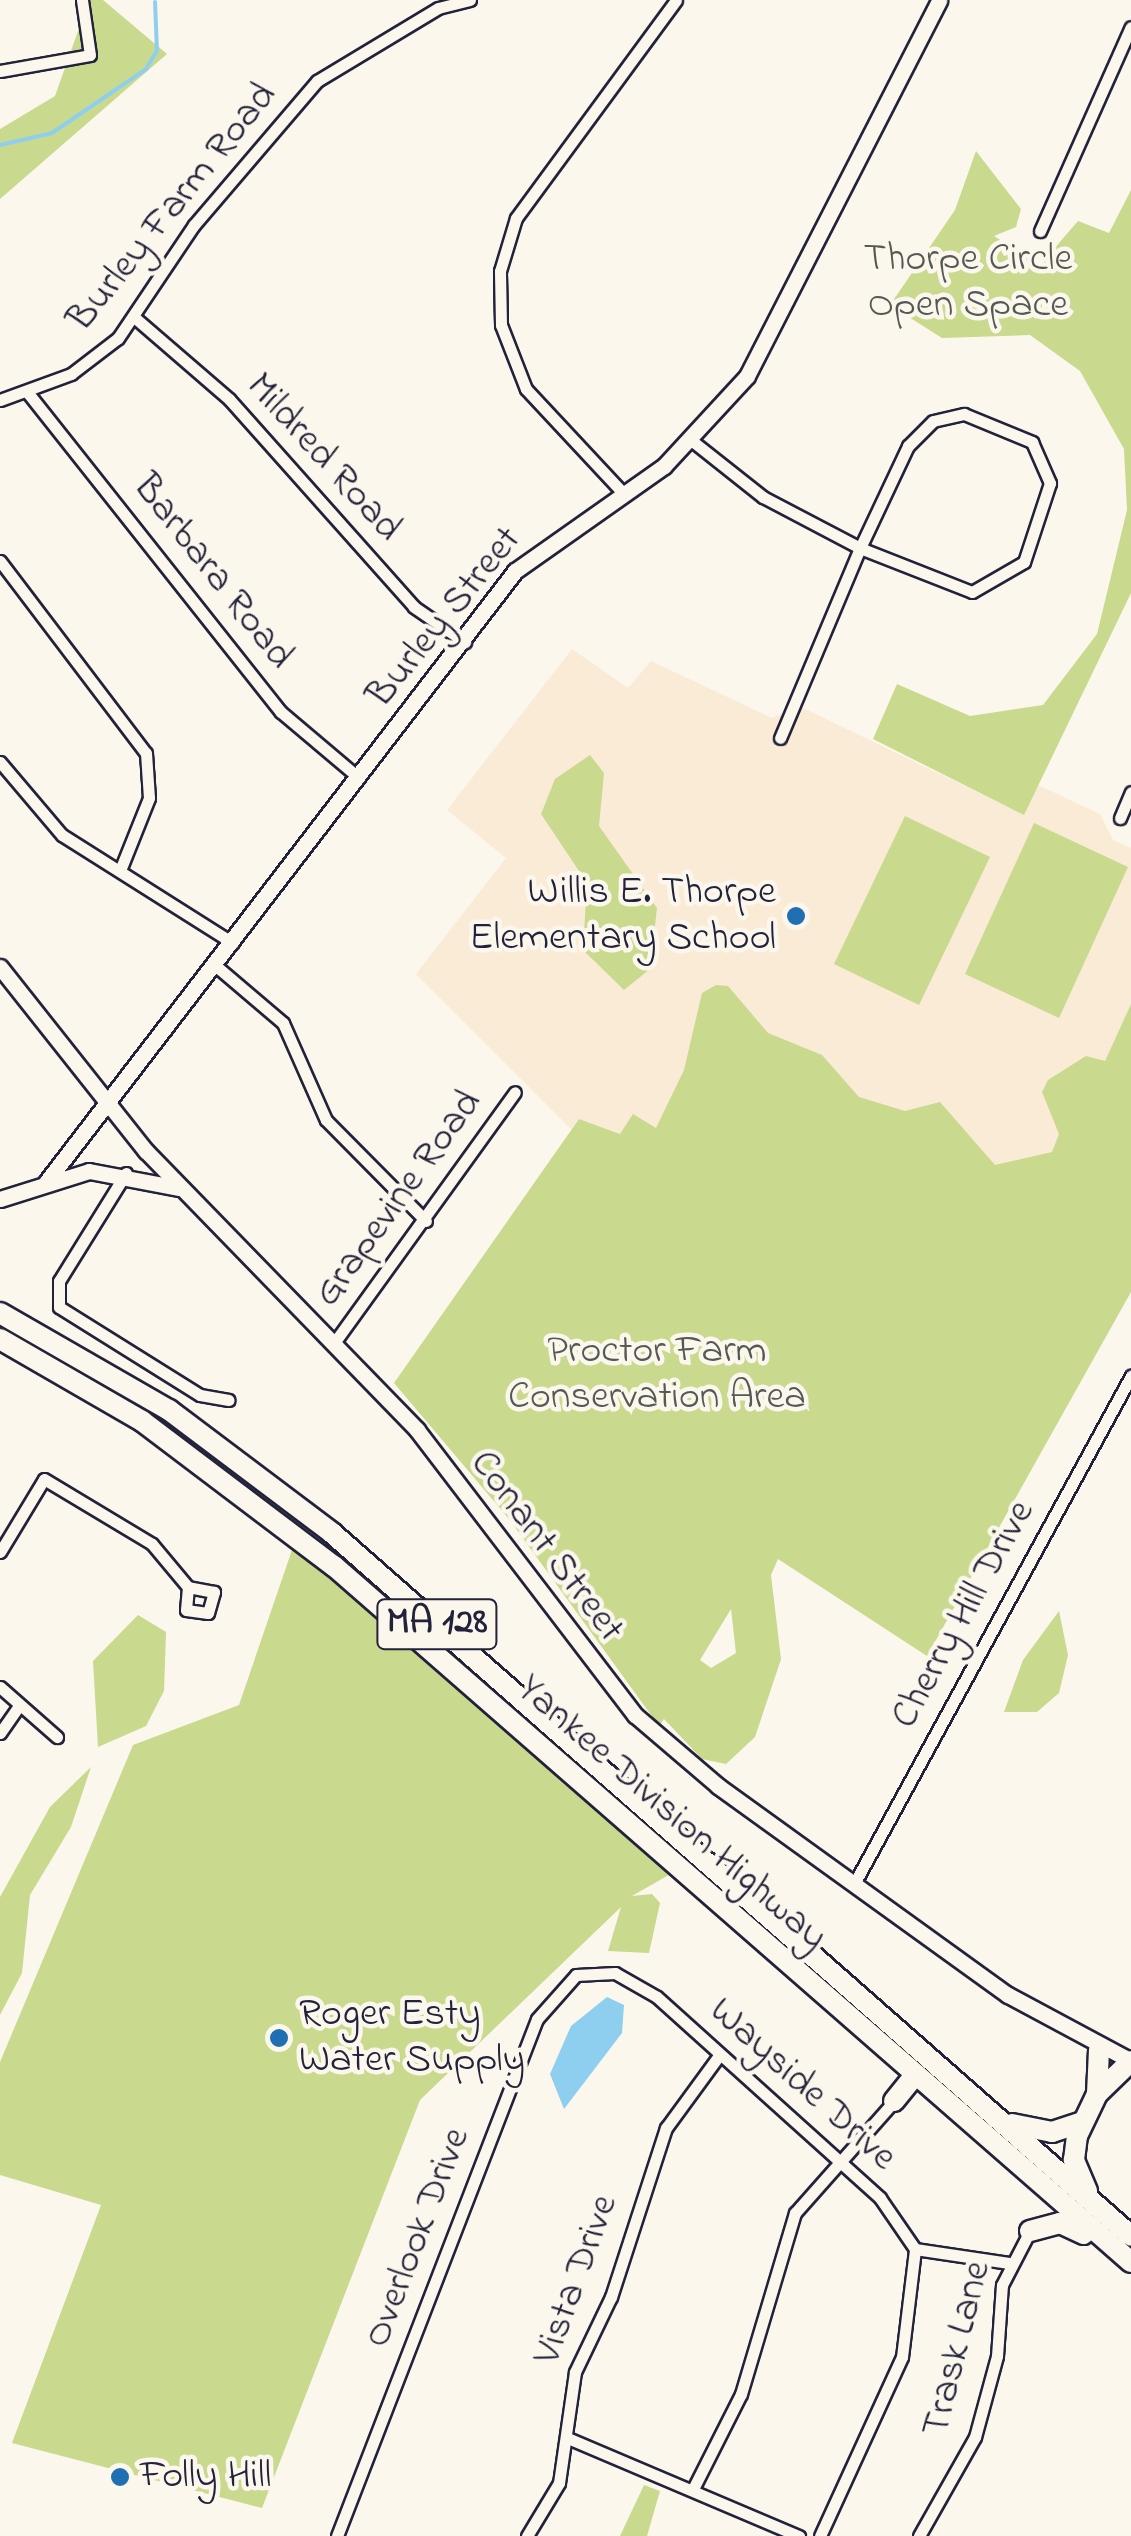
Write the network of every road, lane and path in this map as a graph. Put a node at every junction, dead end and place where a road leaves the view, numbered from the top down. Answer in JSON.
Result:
{"nodes":[{"id":1,"x":82,"y":0,"type":"edge"},
{"id":2,"x":470,"y":0,"type":"edge"},
{"id":3,"x":676,"y":0,"type":"edge"},
{"id":4,"x":939,"y":0,"type":"edge"},
{"id":5,"x":438,"y":4,"type":"edge"},
{"id":6,"x":1131,"y":27,"type":"edge"},
{"id":7,"x":0,"y":71,"type":"edge"},
{"id":8,"x":1040,"y":231,"type":"dead end"},
{"id":9,"x":134,"y":317,"type":"junction"},
{"id":10,"x":28,"y":393,"type":"junction"},
{"id":11,"x":0,"y":400,"type":"edge"},
{"id":12,"x":691,"y":440,"type":"junction"},
{"id":13,"x":624,"y":494,"type":"junction"},
{"id":14,"x":860,"y":548,"type":"junction"},
{"id":15,"x":0,"y":561,"type":"edge"},
{"id":16,"x":465,"y":642,"type":"junction"},
{"id":17,"x":780,"y":738,"type":"dead end"},
{"id":18,"x":0,"y":762,"type":"edge"},
{"id":19,"x":358,"y":778,"type":"junction"},
{"id":20,"x":1131,"y":792,"type":"edge"},
{"id":21,"x":1120,"y":818,"type":"dead end"},
{"id":22,"x":121,"y":868,"type":"junction"},
{"id":23,"x":233,"y":943,"type":"junction"},
{"id":24,"x":216,"y":966,"type":"junction"},
{"id":25,"x":0,"y":967,"type":"edge"},
{"id":26,"x":515,"y":1092,"type":"dead end"},
{"id":27,"x":109,"y":1104,"type":"junction"},
{"id":28,"x":126,"y":1173,"type":"junction"},
{"id":29,"x":47,"y":1182,"type":"junction"},
{"id":30,"x":181,"y":1188,"type":"junction"},
{"id":31,"x":0,"y":1199,"type":"edge"},
{"id":32,"x":426,"y":1221,"type":"junction"},
{"id":33,"x":0,"y":1313,"type":"edge"},
{"id":34,"x":0,"y":1339,"type":"edge"},
{"id":35,"x":334,"y":1343,"type":"junction"},
{"id":36,"x":1131,"y":1376,"type":"edge"},
{"id":37,"x":229,"y":1400,"type":"dead end"},
{"id":38,"x":0,"y":1552,"type":"edge"},
{"id":39,"x":188,"y":1588,"type":"dead end"},
{"id":40,"x":0,"y":1688,"type":"edge"},
{"id":41,"x":19,"y":1706,"type":"junction"},
{"id":42,"x":0,"y":1733,"type":"edge"},
{"id":43,"x":57,"y":1737,"type":"dead end"},
{"id":44,"x":854,"y":1884,"type":"junction"},
{"id":45,"x":634,"y":1980,"type":"joint"},
{"id":46,"x":1099,"y":2050,"type":"junction"},
{"id":47,"x":718,"y":2057,"type":"junction"},
{"id":48,"x":1131,"y":2061,"type":"edge"},
{"id":49,"x":914,"y":2076,"type":"junction"},
{"id":50,"x":1097,"y":2094,"type":"junction"},
{"id":51,"x":894,"y":2101,"type":"joint"},
{"id":52,"x":997,"y":2116,"type":"junction"},
{"id":53,"x":1082,"y":2122,"type":"junction"},
{"id":54,"x":1000,"y":2152,"type":"junction"},
{"id":55,"x":841,"y":2164,"type":"junction"},
{"id":56,"x":1100,"y":2208,"type":"junction"},
{"id":57,"x":1030,"y":2231,"type":"junction"},
{"id":58,"x":915,"y":2248,"type":"junction"},
{"id":59,"x":1127,"y":2250,"type":"edge"},
{"id":60,"x":1008,"y":2263,"type":"junction"},
{"id":61,"x":570,"y":2439,"type":"junction"},
{"id":62,"x":693,"y":2489,"type":"junction"},
{"id":63,"x":337,"y":2536,"type":"edge"},
{"id":64,"x":527,"y":2536,"type":"edge"},
{"id":65,"x":799,"y":2536,"type":"edge"},
{"id":66,"x":820,"y":2536,"type":"edge"},
{"id":67,"x":920,"y":2536,"type":"edge"}],
"edges":[{"from":1,"to":7,"type":"street"},
{"from":2,"to":5,"type":"street","name":"Burley Farm Road"},
{"from":3,"to":13,"type":"street"},
{"from":4,"to":12,"type":"main road","name":"Burley Street"},
{"from":5,"to":9,"type":"street","name":"Burley Farm Road"},
{"from":6,"to":8,"type":"street"},
{"from":9,"to":10,"type":"street","name":"Burley Farm Road"},
{"from":9,"to":16,"type":"street","name":"Mildred Road"},
{"from":10,"to":11,"type":"street","name":"Burley Farm Road"},
{"from":10,"to":19,"type":"street","name":"Barbara Road"},
{"from":12,"to":13,"type":"main road","name":"Burley Street"},
{"from":12,"to":14,"type":"street"},
{"from":13,"to":16,"type":"main road","name":"Burley Street"},
{"from":14,"to":14,"type":"street"},
{"from":14,"to":17,"type":"street"},
{"from":15,"to":22,"type":"street"},
{"from":16,"to":19,"type":"main road","name":"Burley Street"},
{"from":18,"to":22,"type":"street"},
{"from":19,"to":23,"type":"main road","name":"Burley Street"},
{"from":20,"to":21,"type":"street"},
{"from":22,"to":23,"type":"street"},
{"from":23,"to":24,"type":"main road","name":"Burley Street"},
{"from":24,"to":27,"type":"main road","name":"Burley Street"},
{"from":24,"to":32,"type":"street"},
{"from":25,"to":27,"type":"main road","name":"Conant Street"},
{"from":26,"to":32,"type":"street","name":"Grapevine Road"},
{"from":27,"to":29,"type":"main road","name":"Burley Street"},
{"from":27,"to":30,"type":"main road","name":"Conant Street"},
{"from":28,"to":29,"type":"main road"},
{"from":28,"to":30,"type":"main road"},
{"from":28,"to":37,"type":"street"},
{"from":29,"to":31,"type":"main road"},
{"from":30,"to":35,"type":"main road","name":"Conant Street"},
{"from":32,"to":35,"type":"street","name":"Grapevine Road"},
{"from":33,"to":52,"type":"highway","name":"Yankee Division Highway","number":"MA 128"},
{"from":34,"to":49,"type":"highway","name":"Yankee Division Highway","number":"MA 128"},
{"from":35,"to":44,"type":"main road","name":"Conant Street"},
{"from":36,"to":44,"type":"street","name":"Cherry Hill Drive"},
{"from":38,"to":39,"type":"street"},
{"from":40,"to":41,"type":"street"},
{"from":41,"to":42,"type":"street"},
{"from":41,"to":43,"type":"street"},
{"from":44,"to":46,"type":"main road","name":"Conant Street"},
{"from":45,"to":47,"type":"street","name":"Wayside Drive"},
{"from":45,"to":63,"type":"street","name":"Overlook Drive"},
{"from":46,"to":48,"type":"main road","name":"Conant Street"},
{"from":46,"to":50,"type":"highway"},
{"from":47,"to":55,"type":"street","name":"Wayside Drive"},
{"from":47,"to":61,"type":"street","name":"Vista Drive"},
{"from":48,"to":50,"type":"highway"},
{"from":49,"to":51,"type":"highway"},
{"from":49,"to":54,"type":"highway","name":"Yankee Division Highway","number":"MA 128"},
{"from":50,"to":53,"type":"highway"},
{"from":51,"to":55,"type":"street"},
{"from":52,"to":53,"type":"highway"},
{"from":52,"to":56,"type":"highway","name":"Yankee Division Highway","number":"MA 128"},
{"from":53,"to":56,"type":"highway"},
{"from":54,"to":57,"type":"highway"},
{"from":54,"to":59,"type":"highway","name":"Yankee Division Highway","number":"MA 128"},
{"from":55,"to":58,"type":"street","name":"Wayside Drive"},
{"from":55,"to":62,"type":"street"},
{"from":56,"to":59,"type":"highway","name":"Yankee Division Highway","number":"MA 128"},
{"from":57,"to":59,"type":"highway"},
{"from":57,"to":60,"type":"street","name":"Trask Lane"},
{"from":58,"to":60,"type":"street"},
{"from":58,"to":66,"type":"street"},
{"from":60,"to":67,"type":"street","name":"Trask Lane"},
{"from":61,"to":62,"type":"street"},
{"from":61,"to":64,"type":"street","name":"Vista Drive"},
{"from":62,"to":65,"type":"street"}]}
